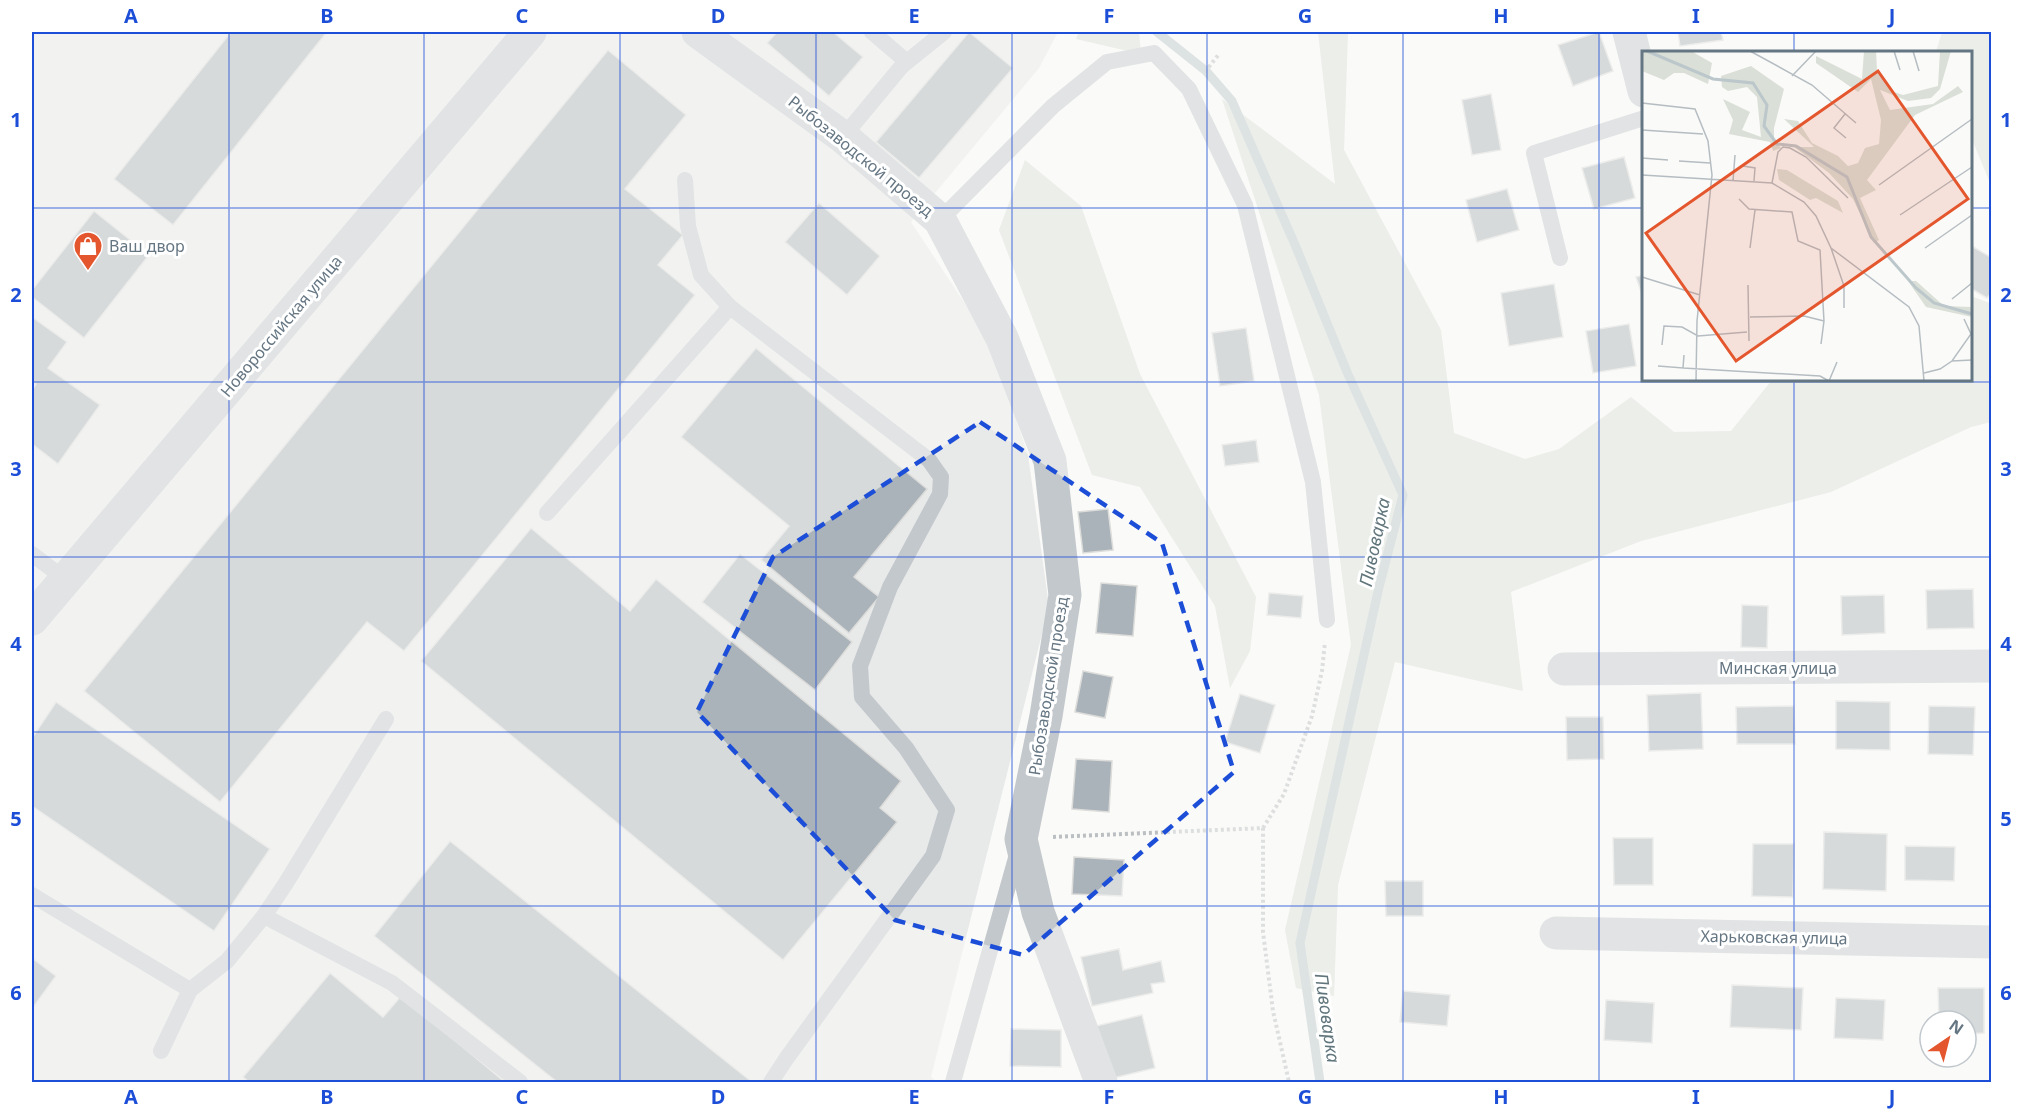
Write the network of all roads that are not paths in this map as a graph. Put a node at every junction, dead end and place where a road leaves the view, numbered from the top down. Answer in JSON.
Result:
{"nodes":[{"id":1,"x":530,"y":32,"type":"edge"},
{"id":2,"x":872,"y":32,"type":"edge"},
{"id":3,"x":944,"y":32,"type":"edge"},
{"id":4,"x":1629,"y":32,"type":"edge"},
{"id":5,"x":715,"y":39,"type":"edge"},
{"id":6,"x":903,"y":65,"type":"junction"},
{"id":7,"x":1642,"y":83,"type":"edge"},
{"id":8,"x":1642,"y":119,"type":"edge"},
{"id":9,"x":843,"y":137,"type":"junction"},
{"id":10,"x":685,"y":180,"type":"dead end"},
{"id":11,"x":940,"y":220,"type":"junction"},
{"id":12,"x":1560,"y":258,"type":"dead end"},
{"id":13,"x":729,"y":307,"type":"junction"},
{"id":14,"x":547,"y":513,"type":"dead end"},
{"id":15,"x":32,"y":554,"type":"edge"},
{"id":16,"x":66,"y":580,"type":"junction"},
{"id":17,"x":32,"y":619,"type":"edge"},
{"id":18,"x":1327,"y":620,"type":"road end"},
{"id":19,"x":1992,"y":666,"type":"edge"},
{"id":20,"x":1564,"y":669,"type":"dead end"},
{"id":21,"x":386,"y":719,"type":"dead end"},
{"id":22,"x":1021,"y":839,"type":"junction"},
{"id":23,"x":32,"y":895,"type":"edge"},
{"id":24,"x":264,"y":916,"type":"junction"},
{"id":25,"x":1556,"y":933,"type":"dead end"},
{"id":26,"x":1992,"y":942,"type":"edge"},
{"id":27,"x":190,"y":990,"type":"junction"},
{"id":28,"x":161,"y":1051,"type":"dead end"},
{"id":29,"x":520,"y":1083,"type":"edge"},
{"id":30,"x":771,"y":1083,"type":"edge"},
{"id":31,"x":953,"y":1083,"type":"edge"},
{"id":32,"x":1101,"y":1083,"type":"edge"}],
"edges":[{"from":1,"to":16,"type":"street","name":"Новороссийская улица"},
{"from":2,"to":6,"type":"lane"},
{"from":3,"to":6,"type":"lane"},
{"from":4,"to":7,"type":"street"},
{"from":5,"to":9,"type":"street","name":"Рыбозаводской проезд"},
{"from":6,"to":9,"type":"lane"},
{"from":8,"to":12,"type":"lane"},
{"from":9,"to":11,"type":"street","name":"Рыбозаводской проезд"},
{"from":10,"to":13,"type":"lane"},
{"from":11,"to":18,"type":"lane"},
{"from":11,"to":22,"type":"street","name":"Рыбозаводской проезд"},
{"from":13,"to":14,"type":"lane"},
{"from":13,"to":30,"type":"lane"},
{"from":15,"to":16,"type":"lane"},
{"from":16,"to":17,"type":"street","name":"Новороссийская улица"},
{"from":19,"to":20,"type":"street","name":"Минская улица"},
{"from":21,"to":24,"type":"lane"},
{"from":22,"to":31,"type":"lane"},
{"from":22,"to":32,"type":"street","name":"Рыбозаводской проезд"},
{"from":23,"to":27,"type":"lane"},
{"from":24,"to":27,"type":"lane"},
{"from":24,"to":29,"type":"lane"},
{"from":25,"to":26,"type":"street","name":"Харьковская улица"},
{"from":27,"to":28,"type":"lane"}]}
